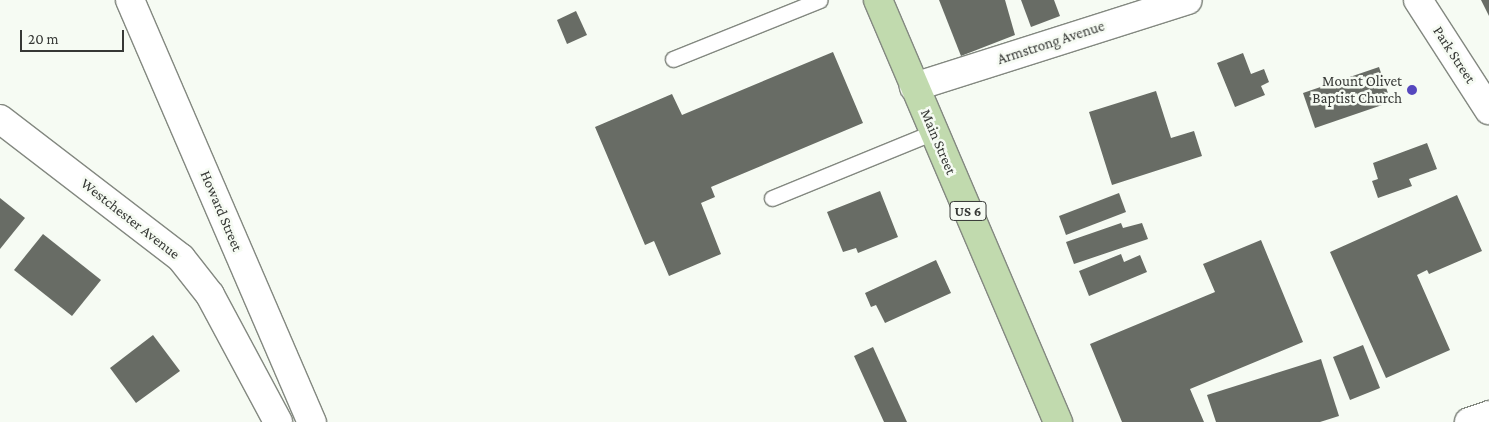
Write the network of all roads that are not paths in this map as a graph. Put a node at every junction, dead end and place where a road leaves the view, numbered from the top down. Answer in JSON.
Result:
{"nodes":[{"id":1,"x":130,"y":0,"type":"edge"},
{"id":2,"x":820,"y":0,"type":"edge"},
{"id":3,"x":878,"y":0,"type":"edge"},
{"id":4,"x":1188,"y":0,"type":"edge"},
{"id":5,"x":1418,"y":0,"type":"edge"},
{"id":6,"x":673,"y":58,"type":"dead end"},
{"id":7,"x":914,"y":87,"type":"junction"},
{"id":8,"x":1489,"y":110,"type":"edge"},
{"id":9,"x":0,"y":119,"type":"edge"},
{"id":10,"x":934,"y":132,"type":"junction"},
{"id":11,"x":772,"y":198,"type":"dead end"},
{"id":12,"x":1489,"y":415,"type":"edge"},
{"id":13,"x":278,"y":422,"type":"edge"},
{"id":14,"x":312,"y":422,"type":"edge"},
{"id":15,"x":1058,"y":422,"type":"edge"},
{"id":16,"x":1468,"y":422,"type":"edge"}],
"edges":[{"from":1,"to":14,"type":"street","name":"Howard Street"},
{"from":2,"to":6,"type":"lane"},
{"from":3,"to":7,"type":"main road","name":"Main Street","number":"US 6"},
{"from":4,"to":7,"type":"street","name":"Armstrong Avenue"},
{"from":5,"to":8,"type":"street","name":"Park Street"},
{"from":7,"to":10,"type":"main road","name":"Main Street","number":"US 6"},
{"from":9,"to":13,"type":"street","name":"Westchester Avenue"},
{"from":10,"to":11,"type":"lane"},
{"from":10,"to":15,"type":"main road","name":"Main Street","number":"US 6"},
{"from":12,"to":16,"type":"street"}]}
